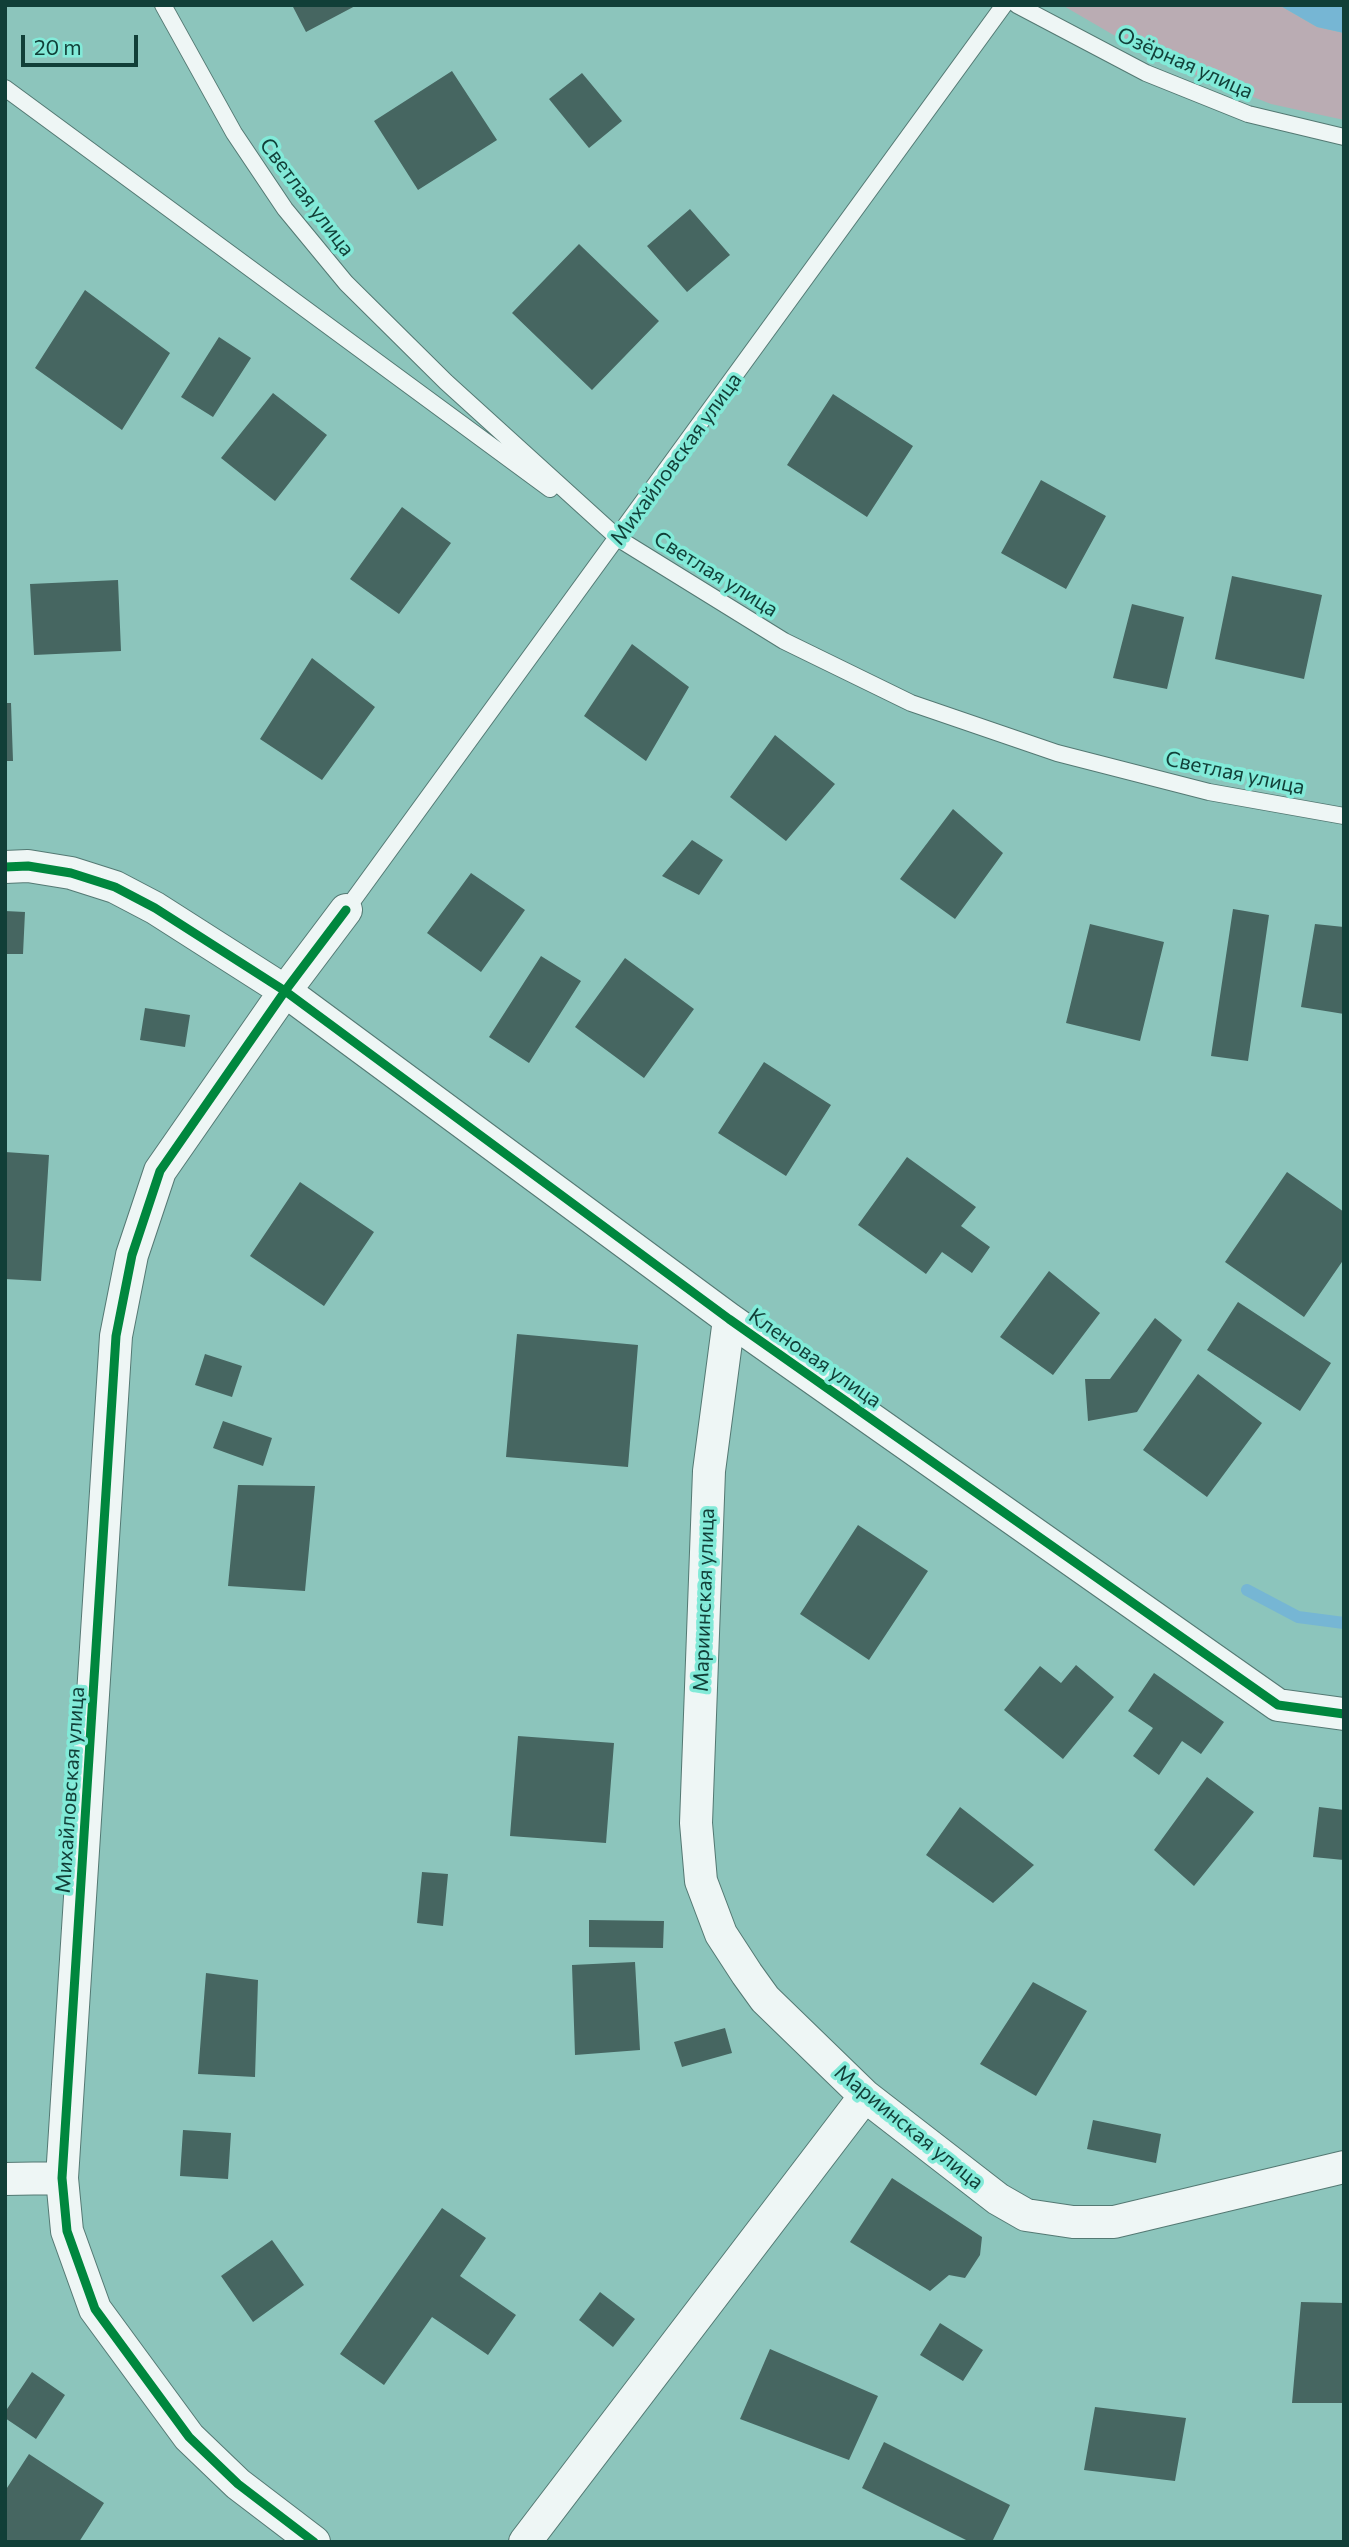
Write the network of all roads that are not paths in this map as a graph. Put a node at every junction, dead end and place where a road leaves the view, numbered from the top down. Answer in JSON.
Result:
{"nodes":[{"id":1,"x":163,"y":5,"type":"edge"},
{"id":2,"x":1004,"y":5,"type":"edge"},
{"id":3,"x":1017,"y":5,"type":"edge"},
{"id":4,"x":5,"y":88,"type":"edge"},
{"id":5,"x":1344,"y":137,"type":"edge"},
{"id":6,"x":618,"y":539,"type":"junction"},
{"id":7,"x":1344,"y":816,"type":"edge"},
{"id":8,"x":5,"y":867,"type":"edge"},
{"id":9,"x":346,"y":910,"type":"joint"},
{"id":10,"x":285,"y":991,"type":"junction"},
{"id":11,"x":729,"y":1320,"type":"junction"},
{"id":12,"x":1344,"y":1714,"type":"edge"},
{"id":13,"x":865,"y":2096,"type":"junction"},
{"id":14,"x":1344,"y":2167,"type":"edge"},
{"id":15,"x":62,"y":2178,"type":"junction"},
{"id":16,"x":5,"y":2179,"type":"edge"},
{"id":17,"x":314,"y":2542,"type":"edge"},
{"id":18,"x":525,"y":2542,"type":"edge"}],
"edges":[{"from":1,"to":6,"type":"lane","name":"Светлая улица"},
{"from":2,"to":6,"type":"lane","name":"Михайловская улица"},
{"from":3,"to":5,"type":"lane","name":"Озёрная улица"},
{"from":4,"to":6,"type":"lane"},
{"from":6,"to":7,"type":"lane","name":"Светлая улица"},
{"from":6,"to":9,"type":"lane","name":"Михайловская улица"},
{"from":8,"to":10,"type":"street","name":"Кленовая улица"},
{"from":9,"to":10,"type":"street","name":"Михайловская улица"},
{"from":10,"to":11,"type":"street","name":"Кленовая улица"},
{"from":10,"to":15,"type":"street","name":"Михайловская улица"},
{"from":11,"to":12,"type":"street","name":"Кленовая улица"},
{"from":11,"to":13,"type":"street","name":"Мариинская улица"},
{"from":13,"to":14,"type":"street","name":"Мариинская улица"},
{"from":13,"to":18,"type":"street"},
{"from":15,"to":16,"type":"street"},
{"from":15,"to":17,"type":"street","name":"Михайловская улица"}]}
